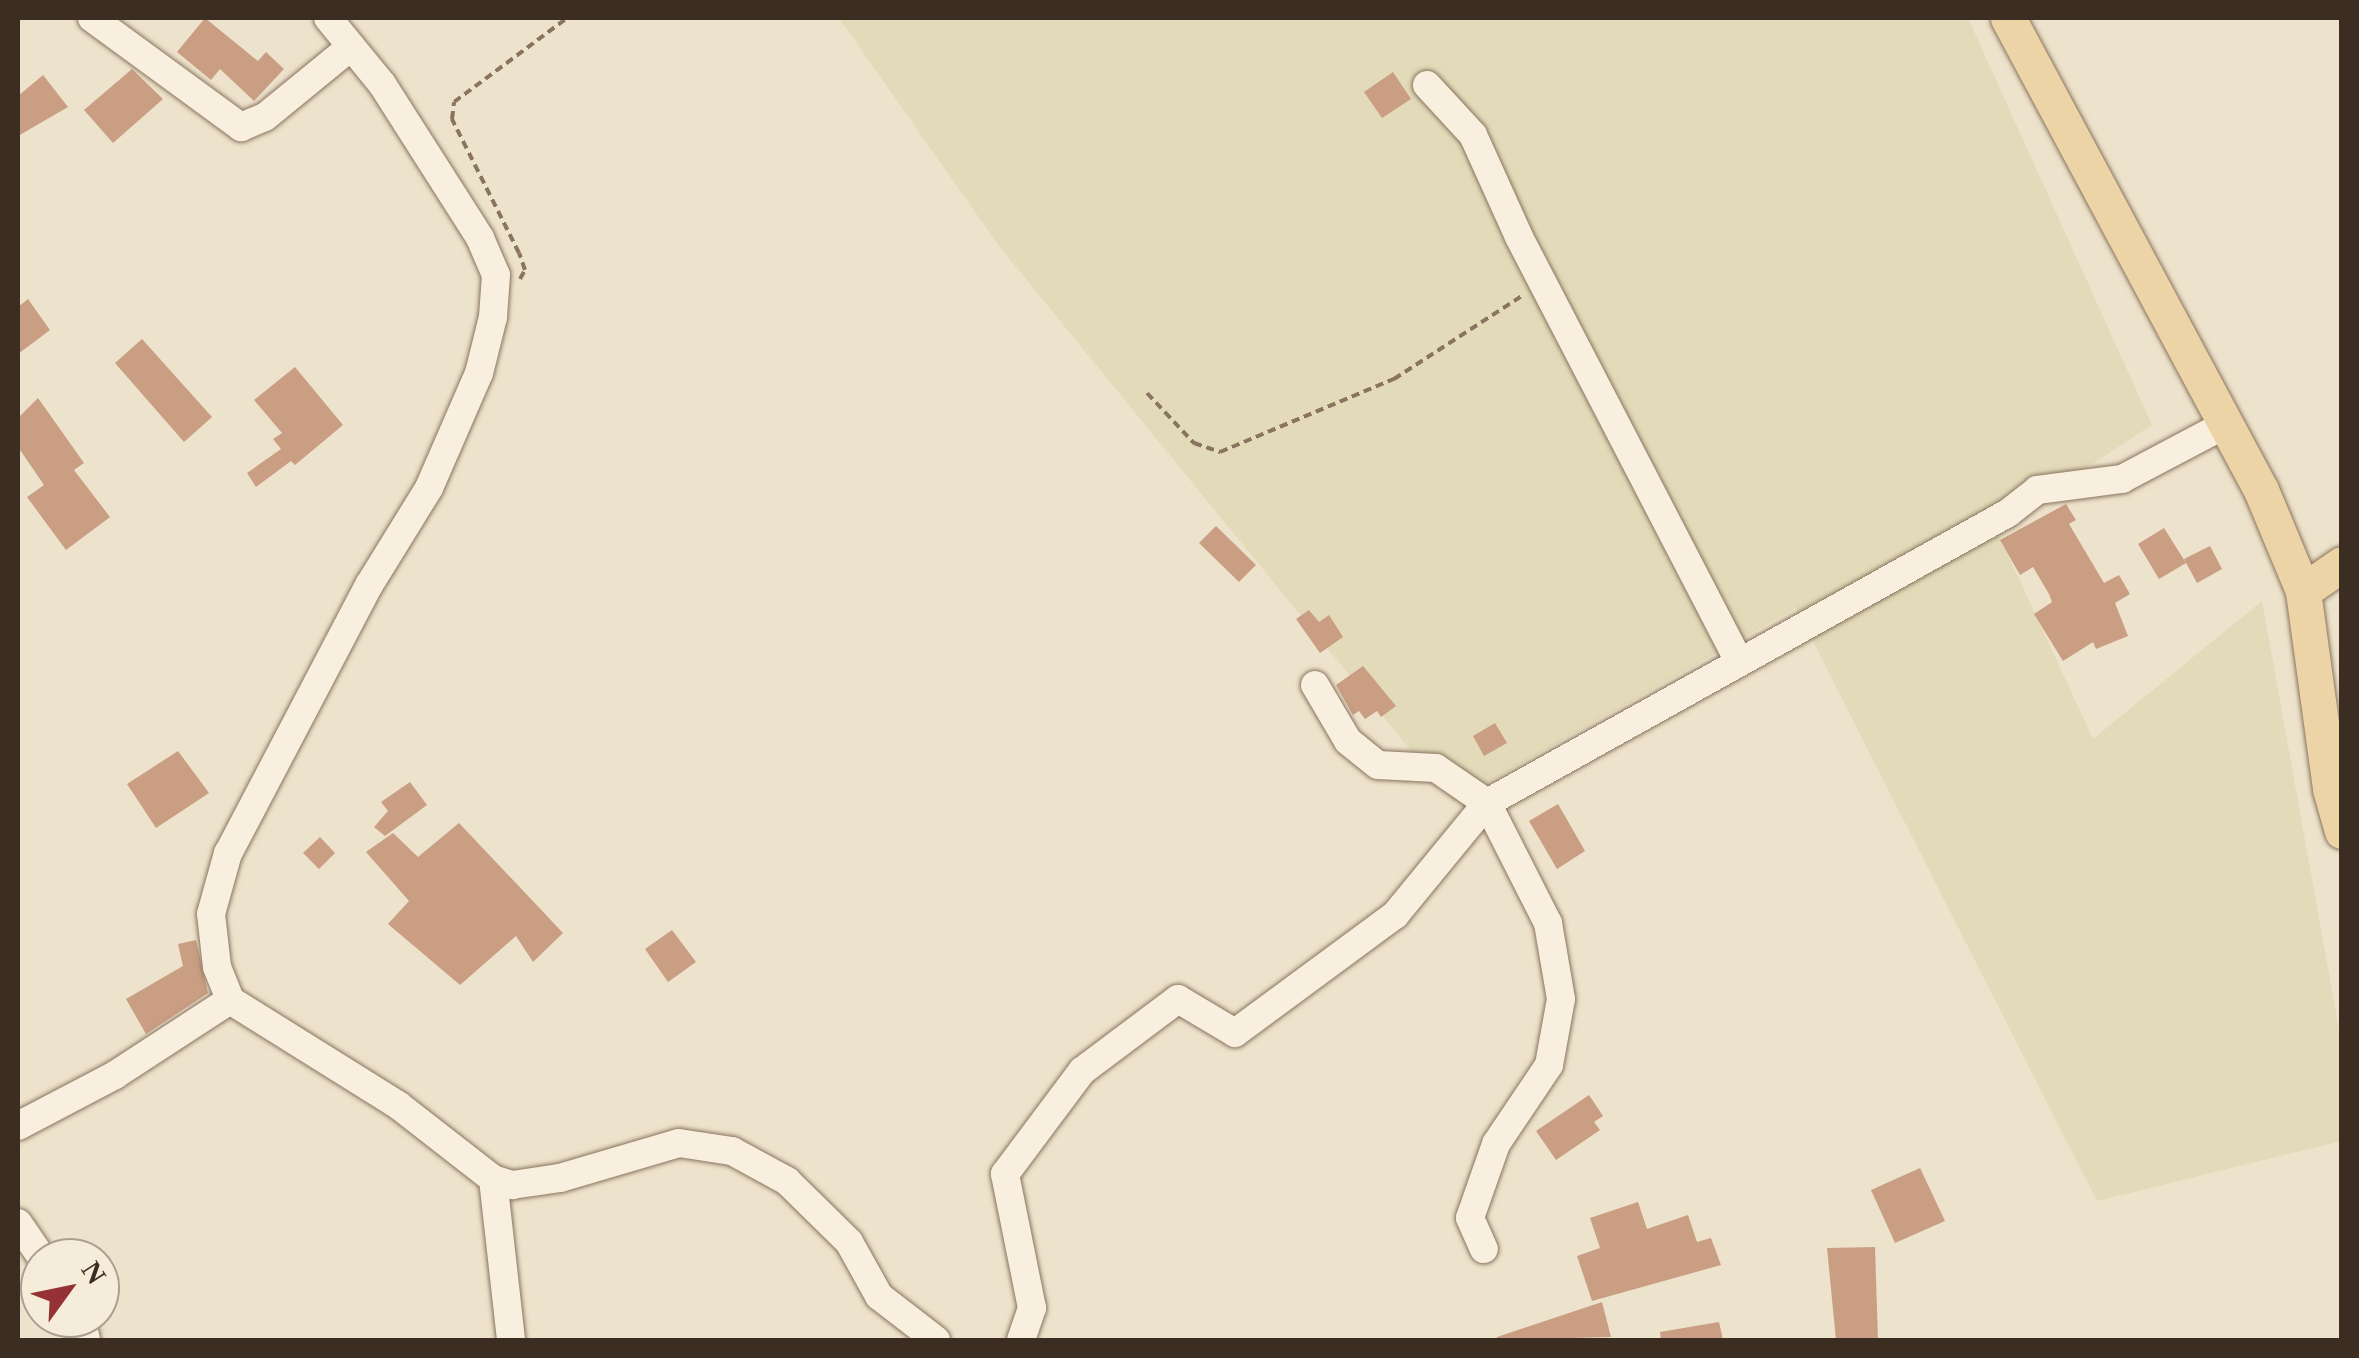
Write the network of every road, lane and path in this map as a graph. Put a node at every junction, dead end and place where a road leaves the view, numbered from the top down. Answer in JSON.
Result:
{"nodes":[{"id":1,"x":92,"y":18,"type":"edge"},
{"id":2,"x":328,"y":18,"type":"edge"},
{"id":3,"x":567,"y":18,"type":"edge"},
{"id":4,"x":2008,"y":18,"type":"edge"},
{"id":5,"x":348,"y":49,"type":"junction"},
{"id":6,"x":1427,"y":86,"type":"dead end"},
{"id":7,"x":496,"y":275,"type":"junction"},
{"id":8,"x":1543,"y":282,"type":"junction"},
{"id":9,"x":1147,"y":393,"type":"dead end"},
{"id":10,"x":2226,"y":424,"type":"junction"},
{"id":11,"x":2342,"y":564,"type":"edge"},
{"id":12,"x":2303,"y":591,"type":"junction"},
{"id":13,"x":1738,"y":660,"type":"junction"},
{"id":14,"x":1315,"y":685,"type":"dead end"},
{"id":15,"x":1488,"y":802,"type":"junction"},
{"id":16,"x":2342,"y":831,"type":"edge"},
{"id":17,"x":230,"y":1000,"type":"junction"},
{"id":18,"x":18,"y":1126,"type":"edge"},
{"id":19,"x":493,"y":1179,"type":"junction"},
{"id":20,"x":1484,"y":1249,"type":"dead end"},
{"id":21,"x":512,"y":1340,"type":"edge"},
{"id":22,"x":936,"y":1340,"type":"edge"},
{"id":23,"x":1021,"y":1340,"type":"edge"}],
"edges":[{"from":1,"to":5,"type":"street"},
{"from":2,"to":5,"type":"street"},
{"from":3,"to":7,"type":"path"},
{"from":4,"to":10,"type":"main road"},
{"from":5,"to":7,"type":"street"},
{"from":6,"to":8,"type":"street"},
{"from":7,"to":17,"type":"street"},
{"from":8,"to":9,"type":"path"},
{"from":8,"to":13,"type":"street"},
{"from":10,"to":12,"type":"main road"},
{"from":10,"to":13,"type":"street"},
{"from":11,"to":12,"type":"main road"},
{"from":12,"to":16,"type":"main road"},
{"from":13,"to":15,"type":"street"},
{"from":14,"to":15,"type":"street"},
{"from":15,"to":20,"type":"street"},
{"from":15,"to":23,"type":"street"},
{"from":17,"to":18,"type":"street"},
{"from":17,"to":19,"type":"street"},
{"from":19,"to":21,"type":"street"},
{"from":19,"to":22,"type":"street"}]}
